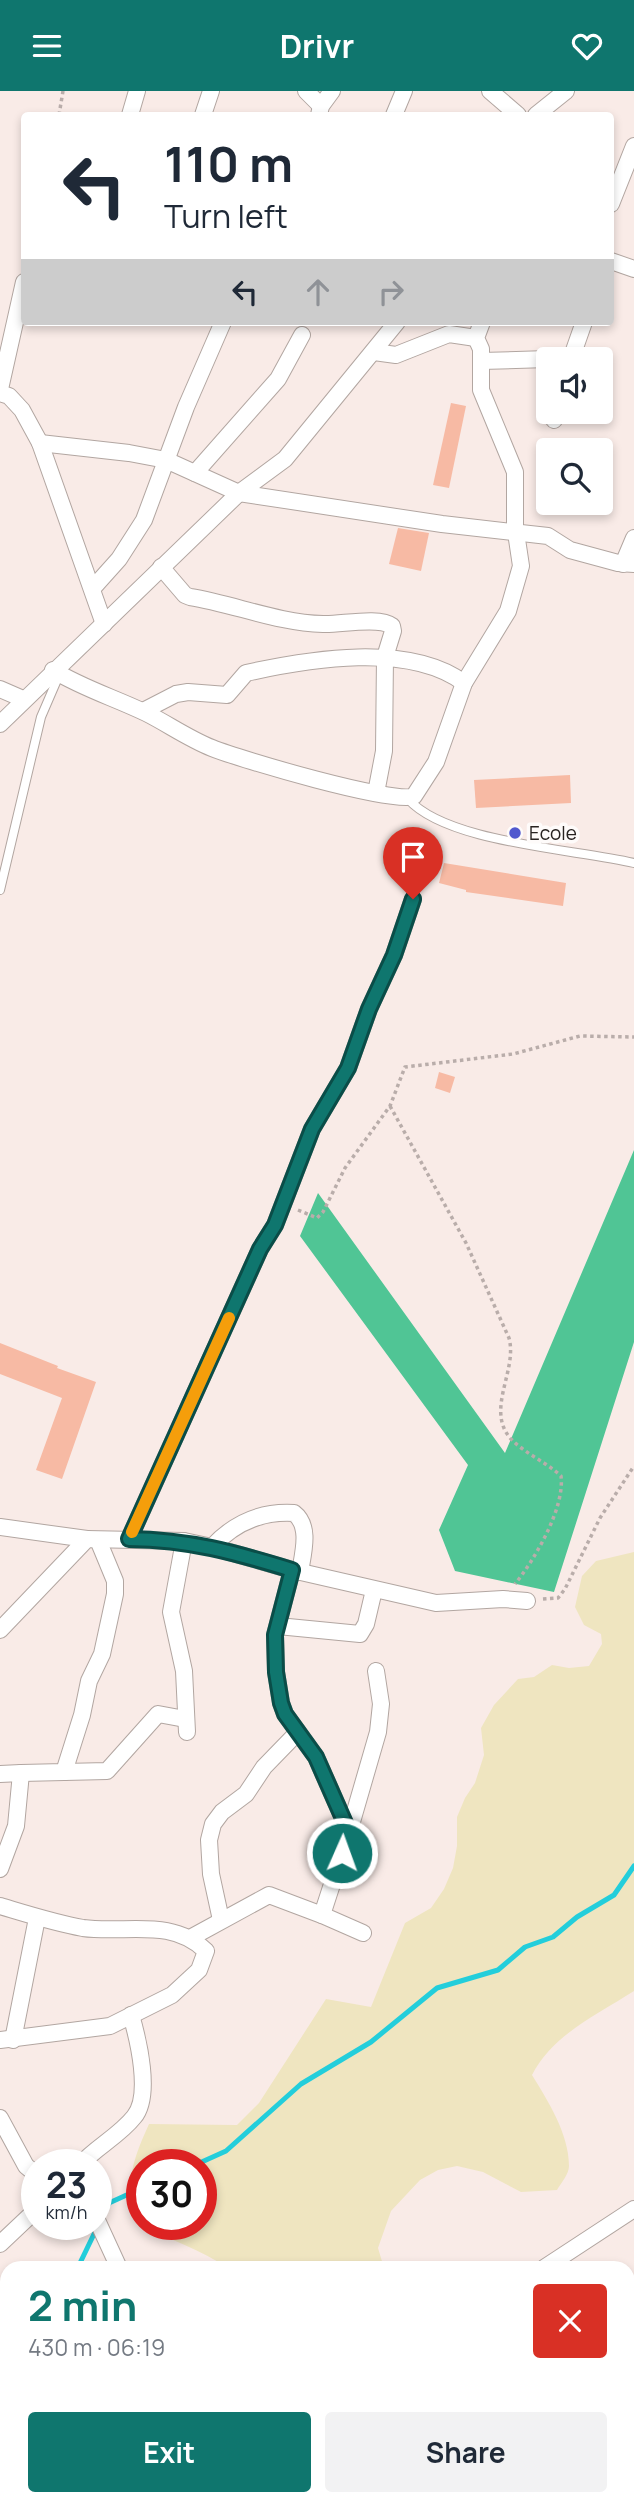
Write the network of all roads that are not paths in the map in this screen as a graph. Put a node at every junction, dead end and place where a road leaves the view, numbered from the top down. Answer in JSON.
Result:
{"nodes":[{"id":1,"x":137,"y":91,"type":"edge"},
{"id":2,"x":211,"y":91,"type":"edge"},
{"id":3,"x":306,"y":91,"type":"edge"},
{"id":4,"x":332,"y":91,"type":"edge"},
{"id":5,"x":404,"y":91,"type":"edge"},
{"id":6,"x":490,"y":91,"type":"edge"},
{"id":7,"x":566,"y":91,"type":"edge"},
{"id":8,"x":320,"y":111,"type":"edge"},
{"id":9,"x":131,"y":112,"type":"edge"},
{"id":10,"x":204,"y":112,"type":"edge"},
{"id":11,"x":395,"y":112,"type":"edge"},
{"id":12,"x":514,"y":112,"type":"edge"},
{"id":13,"x":540,"y":112,"type":"edge"},
{"id":14,"x":634,"y":146,"type":"edge"},
{"id":15,"x":614,"y":196,"type":"edge"},
{"id":16,"x":614,"y":262,"type":"edge"},
{"id":17,"x":634,"y":269,"type":"edge"},
{"id":18,"x":21,"y":297,"type":"edge"},
{"id":19,"x":221,"y":326,"type":"edge"},
{"id":20,"x":394,"y":326,"type":"edge"},
{"id":21,"x":583,"y":326,"type":"edge"},
{"id":22,"x":479,"y":330,"type":"edge"},
{"id":23,"x":302,"y":335,"type":"dead end"},
{"id":24,"x":575,"y":347,"type":"edge"},
{"id":25,"x":374,"y":352,"type":"junction"},
{"id":26,"x":536,"y":359,"type":"edge"},
{"id":27,"x":481,"y":361,"type":"junction"},
{"id":28,"x":0,"y":391,"type":"edge"},
{"id":29,"x":40,"y":443,"type":"junction"},
{"id":30,"x":166,"y":460,"type":"junction"},
{"id":31,"x":195,"y":473,"type":"junction"},
{"id":32,"x":239,"y":493,"type":"junction"},
{"id":33,"x":515,"y":532,"type":"junction"},
{"id":34,"x":634,"y":538,"type":"edge"},
{"id":35,"x":628,"y":564,"type":"edge"},
{"id":36,"x":162,"y":567,"type":"junction"},
{"id":37,"x":93,"y":588,"type":"junction"},
{"id":38,"x":104,"y":624,"type":"junction"},
{"id":39,"x":386,"y":657,"type":"junction"},
{"id":40,"x":56,"y":671,"type":"junction"},
{"id":41,"x":464,"y":683,"type":"junction"},
{"id":42,"x":0,"y":689,"type":"edge"},
{"id":43,"x":23,"y":699,"type":"junction"},
{"id":44,"x":143,"y":711,"type":"junction"},
{"id":45,"x":0,"y":724,"type":"edge"},
{"id":46,"x":376,"y":793,"type":"junction"},
{"id":47,"x":408,"y":799,"type":"junction"},
{"id":48,"x":634,"y":863,"type":"edge"},
{"id":49,"x":0,"y":890,"type":"edge"},
{"id":50,"x":413,"y":899,"type":"dead end"},
{"id":51,"x":0,"y":1527,"type":"edge"},
{"id":52,"x":92,"y":1539,"type":"junction"},
{"id":53,"x":129,"y":1539,"type":"junction"},
{"id":54,"x":184,"y":1541,"type":"junction"},
{"id":55,"x":212,"y":1547,"type":"junction"},
{"id":56,"x":296,"y":1571,"type":"junction"},
{"id":57,"x":374,"y":1590,"type":"junction"},
{"id":58,"x":527,"y":1601,"type":"road end"},
{"id":59,"x":278,"y":1626,"type":"junction"},
{"id":60,"x":0,"y":1630,"type":"edge"},
{"id":61,"x":376,"y":1671,"type":"dead end"},
{"id":62,"x":298,"y":1732,"type":"junction"},
{"id":63,"x":64,"y":1772,"type":"junction"},
{"id":64,"x":20,"y":1773,"type":"junction"},
{"id":65,"x":0,"y":1774,"type":"edge"},
{"id":66,"x":349,"y":1832,"type":"junction"},
{"id":67,"x":6,"y":1838,"type":"edge"},
{"id":68,"x":0,"y":1869,"type":"edge"},
{"id":69,"x":0,"y":1906,"type":"edge"},
{"id":70,"x":322,"y":1915,"type":"junction"},
{"id":71,"x":37,"y":1918,"type":"junction"},
{"id":72,"x":220,"y":1920,"type":"junction"},
{"id":73,"x":363,"y":1933,"type":"dead end"},
{"id":74,"x":192,"y":1937,"type":"junction"},
{"id":75,"x":131,"y":2015,"type":"junction"},
{"id":76,"x":6,"y":2040,"type":"edge"},
{"id":77,"x":0,"y":2118,"type":"edge"},
{"id":78,"x":98,"y":2149,"type":"edge"},
{"id":79,"x":21,"y":2157,"type":"edge"},
{"id":80,"x":634,"y":2209,"type":"edge"},
{"id":81,"x":21,"y":2224,"type":"edge"},
{"id":82,"x":106,"y":2240,"type":"edge"},
{"id":83,"x":0,"y":2244,"type":"edge"},
{"id":84,"x":116,"y":2261,"type":"edge"},
{"id":85,"x":555,"y":2261,"type":"edge"}],
"edges":[{"from":1,"to":9,"type":"street"},
{"from":2,"to":10,"type":"street"},
{"from":3,"to":8,"type":"street"},
{"from":4,"to":8,"type":"street"},
{"from":5,"to":11,"type":"street"},
{"from":6,"to":12,"type":"street"},
{"from":7,"to":13,"type":"street"},
{"from":14,"to":15,"type":"street"},
{"from":16,"to":17,"type":"street"},
{"from":18,"to":28,"type":"street"},
{"from":19,"to":30,"type":"street"},
{"from":20,"to":25,"type":"street"},
{"from":21,"to":24,"type":"street"},
{"from":22,"to":25,"type":"street"},
{"from":22,"to":27,"type":"street"},
{"from":23,"to":31,"type":"street"},
{"from":25,"to":32,"type":"street"},
{"from":26,"to":27,"type":"street"},
{"from":27,"to":33,"type":"street"},
{"from":28,"to":29,"type":"street"},
{"from":29,"to":30,"type":"street"},
{"from":29,"to":37,"type":"street"},
{"from":30,"to":31,"type":"street"},
{"from":30,"to":37,"type":"street"},
{"from":31,"to":32,"type":"street"},
{"from":32,"to":33,"type":"street"},
{"from":32,"to":36,"type":"street"},
{"from":33,"to":35,"type":"street"},
{"from":33,"to":41,"type":"street"},
{"from":34,"to":35,"type":"street"},
{"from":36,"to":38,"type":"street"},
{"from":36,"to":39,"type":"street"},
{"from":37,"to":38,"type":"street"},
{"from":38,"to":40,"type":"street"},
{"from":39,"to":41,"type":"street"},
{"from":39,"to":44,"type":"street"},
{"from":39,"to":46,"type":"street"},
{"from":40,"to":43,"type":"street"},
{"from":40,"to":44,"type":"street"},
{"from":40,"to":49,"type":"lane"},
{"from":41,"to":47,"type":"street"},
{"from":42,"to":43,"type":"street"},
{"from":43,"to":45,"type":"street"},
{"from":44,"to":46,"type":"street"},
{"from":46,"to":47,"type":"street"},
{"from":47,"to":48,"type":"lane"},
{"from":50,"to":53,"type":"street"},
{"from":51,"to":52,"type":"street"},
{"from":52,"to":53,"type":"street"},
{"from":52,"to":60,"type":"street"},
{"from":52,"to":63,"type":"street"},
{"from":53,"to":54,"type":"street"},
{"from":54,"to":55,"type":"street"},
{"from":54,"to":63,"type":"street"},
{"from":55,"to":56,"type":"street"},
{"from":55,"to":56,"type":"street"},
{"from":56,"to":57,"type":"street"},
{"from":56,"to":59,"type":"street"},
{"from":57,"to":58,"type":"street"},
{"from":57,"to":59,"type":"street"},
{"from":59,"to":62,"type":"street"},
{"from":61,"to":66,"type":"street"},
{"from":62,"to":66,"type":"street"},
{"from":62,"to":72,"type":"street"},
{"from":63,"to":64,"type":"street"},
{"from":64,"to":65,"type":"street"},
{"from":64,"to":67,"type":"street"},
{"from":66,"to":70,"type":"street"},
{"from":67,"to":68,"type":"street"},
{"from":69,"to":71,"type":"street"},
{"from":70,"to":72,"type":"street"},
{"from":70,"to":73,"type":"street"},
{"from":71,"to":74,"type":"street"},
{"from":71,"to":76,"type":"street"},
{"from":72,"to":74,"type":"street"},
{"from":74,"to":75,"type":"street"},
{"from":75,"to":76,"type":"street"},
{"from":75,"to":78,"type":"street"},
{"from":77,"to":79,"type":"street"},
{"from":80,"to":85,"type":"street"},
{"from":81,"to":83,"type":"street"},
{"from":82,"to":84,"type":"street"}]}
